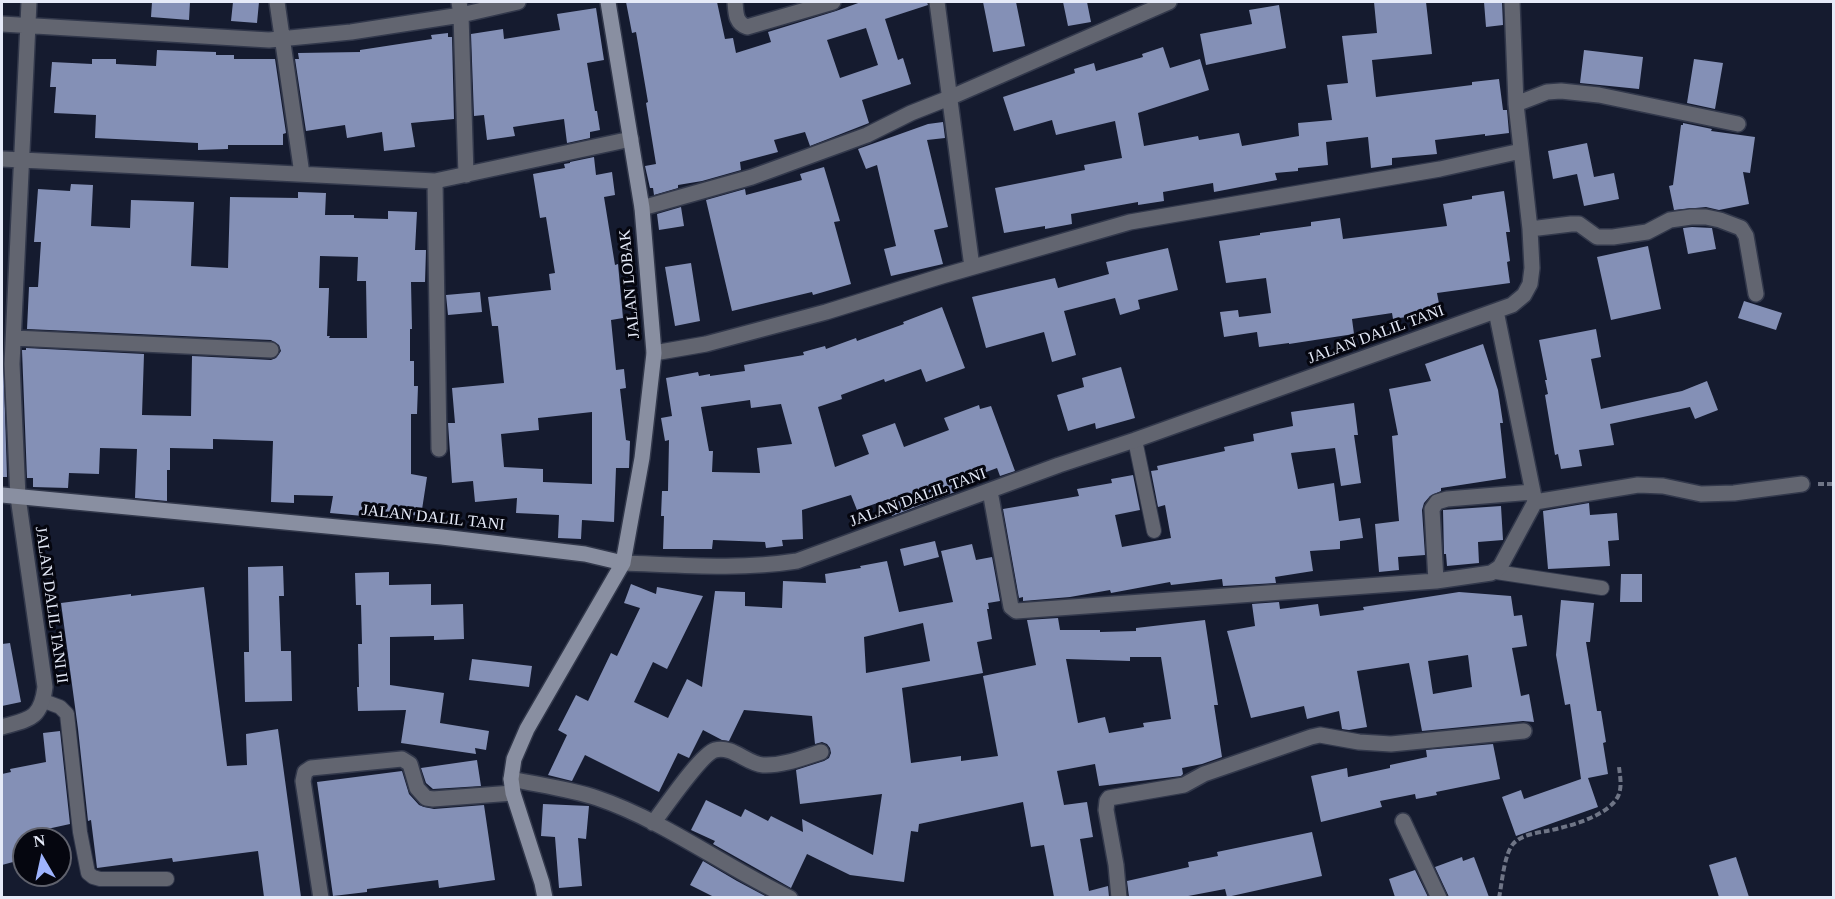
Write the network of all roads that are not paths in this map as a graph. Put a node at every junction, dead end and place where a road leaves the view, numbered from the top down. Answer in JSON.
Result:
{"nodes":[{"id":1,"x":29,"y":2,"type":"edge"},
{"id":2,"x":277,"y":2,"type":"edge"},
{"id":3,"x":518,"y":2,"type":"edge"},
{"id":4,"x":608,"y":2,"type":"edge"},
{"id":5,"x":735,"y":2,"type":"edge"},
{"id":6,"x":833,"y":2,"type":"edge"},
{"id":7,"x":937,"y":2,"type":"edge"},
{"id":8,"x":1169,"y":2,"type":"edge"},
{"id":9,"x":1512,"y":2,"type":"edge"},
{"id":10,"x":460,"y":8,"type":"edge"},
{"id":11,"x":2,"y":24,"type":"edge"},
{"id":12,"x":28,"y":26,"type":"junction"},
{"id":13,"x":282,"y":39,"type":"junction"},
{"id":14,"x":950,"y":98,"type":"junction"},
{"id":15,"x":1516,"y":104,"type":"junction"},
{"id":16,"x":1738,"y":124,"type":"dead end"},
{"id":17,"x":631,"y":139,"type":"junction"},
{"id":18,"x":1521,"y":151,"type":"junction"},
{"id":19,"x":2,"y":159,"type":"edge"},
{"id":20,"x":23,"y":159,"type":"junction"},
{"id":21,"x":302,"y":174,"type":"junction"},
{"id":22,"x":466,"y":175,"type":"junction"},
{"id":23,"x":435,"y":181,"type":"junction"},
{"id":24,"x":642,"y":208,"type":"junction"},
{"id":25,"x":1530,"y":229,"type":"junction"},
{"id":26,"x":972,"y":267,"type":"junction"},
{"id":27,"x":1756,"y":294,"type":"dead end"},
{"id":28,"x":1496,"y":311,"type":"junction"},
{"id":29,"x":14,"y":338,"type":"junction"},
{"id":30,"x":271,"y":350,"type":"dead end"},
{"id":31,"x":654,"y":353,"type":"junction"},
{"id":32,"x":1135,"y":440,"type":"junction"},
{"id":33,"x":439,"y":449,"type":"dead end"},
{"id":34,"x":1802,"y":484,"type":"dead end"},
{"id":35,"x":990,"y":491,"type":"junction"},
{"id":36,"x":2,"y":495,"type":"edge"},
{"id":37,"x":18,"y":497,"type":"junction"},
{"id":38,"x":1534,"y":497,"type":"junction"},
{"id":39,"x":1154,"y":531,"type":"dead end"},
{"id":40,"x":623,"y":563,"type":"junction"},
{"id":41,"x":1496,"y":572,"type":"junction"},
{"id":42,"x":1436,"y":581,"type":"junction"},
{"id":43,"x":1602,"y":588,"type":"dead end"},
{"id":44,"x":44,"y":701,"type":"junction"},
{"id":45,"x":2,"y":727,"type":"edge"},
{"id":46,"x":1524,"y":731,"type":"dead end"},
{"id":47,"x":821,"y":753,"type":"dead end"},
{"id":48,"x":512,"y":786,"type":"junction"},
{"id":49,"x":1404,"y":821,"type":"dead end"},
{"id":50,"x":653,"y":823,"type":"junction"},
{"id":51,"x":167,"y":879,"type":"dead end"},
{"id":52,"x":543,"y":890,"type":"edge"},
{"id":53,"x":321,"y":897,"type":"edge"},
{"id":54,"x":790,"y":897,"type":"edge"},
{"id":55,"x":1119,"y":897,"type":"edge"},
{"id":56,"x":1439,"y":897,"type":"edge"}],
"edges":[{"from":1,"to":12,"type":"street","name":"JALAN DALIL TANI II"},
{"from":2,"to":13,"type":"street"},
{"from":3,"to":10,"type":"street"},
{"from":4,"to":17,"type":"street","name":"JALAN LOBAK"},
{"from":5,"to":6,"type":"street"},
{"from":7,"to":14,"type":"street"},
{"from":8,"to":14,"type":"street"},
{"from":9,"to":15,"type":"street","name":"JALAN DALIL TANI"},
{"from":10,"to":13,"type":"street"},
{"from":10,"to":22,"type":"street"},
{"from":11,"to":12,"type":"street"},
{"from":12,"to":13,"type":"street"},
{"from":12,"to":20,"type":"street","name":"JALAN DALIL TANI II"},
{"from":13,"to":21,"type":"street"},
{"from":14,"to":24,"type":"street"},
{"from":14,"to":26,"type":"street"},
{"from":15,"to":16,"type":"street"},
{"from":15,"to":18,"type":"street","name":"JALAN DALIL TANI"},
{"from":17,"to":22,"type":"street"},
{"from":17,"to":24,"type":"street","name":"JALAN LOBAK"},
{"from":18,"to":25,"type":"street","name":"JALAN DALIL TANI"},
{"from":18,"to":26,"type":"street"},
{"from":19,"to":20,"type":"street"},
{"from":20,"to":21,"type":"street"},
{"from":20,"to":29,"type":"street","name":"JALAN DALIL TANI II"},
{"from":21,"to":23,"type":"street"},
{"from":22,"to":23,"type":"street"},
{"from":23,"to":33,"type":"street"},
{"from":24,"to":31,"type":"street","name":"JALAN LOBAK"},
{"from":25,"to":27,"type":"street"},
{"from":25,"to":28,"type":"street","name":"JALAN DALIL TANI"},
{"from":26,"to":31,"type":"street"},
{"from":28,"to":32,"type":"street","name":"JALAN DALIL TANI"},
{"from":28,"to":38,"type":"street"},
{"from":29,"to":30,"type":"street"},
{"from":29,"to":37,"type":"street","name":"JALAN DALIL TANI II"},
{"from":31,"to":40,"type":"street","name":"JALAN LOBAK"},
{"from":32,"to":35,"type":"street","name":"JALAN DALIL TANI"},
{"from":32,"to":39,"type":"lane"},
{"from":34,"to":38,"type":"street"},
{"from":35,"to":40,"type":"street","name":"JALAN DALIL TANI"},
{"from":35,"to":42,"type":"street"},
{"from":36,"to":37,"type":"street","name":"JALAN DALIL TANI"},
{"from":37,"to":40,"type":"street","name":"JALAN DALIL TANI"},
{"from":37,"to":44,"type":"street","name":"JALAN DALIL TANI II"},
{"from":38,"to":41,"type":"street"},
{"from":38,"to":42,"type":"street"},
{"from":40,"to":48,"type":"street","name":"JALAN LOBAK"},
{"from":41,"to":42,"type":"street"},
{"from":41,"to":43,"type":"lane"},
{"from":44,"to":45,"type":"street","name":"JALAN DALIL TANI II"},
{"from":44,"to":51,"type":"lane"},
{"from":46,"to":55,"type":"street"},
{"from":47,"to":50,"type":"street"},
{"from":48,"to":50,"type":"street"},
{"from":48,"to":52,"type":"street"},
{"from":48,"to":53,"type":"street"},
{"from":49,"to":56,"type":"street"},
{"from":50,"to":54,"type":"street"}]}
